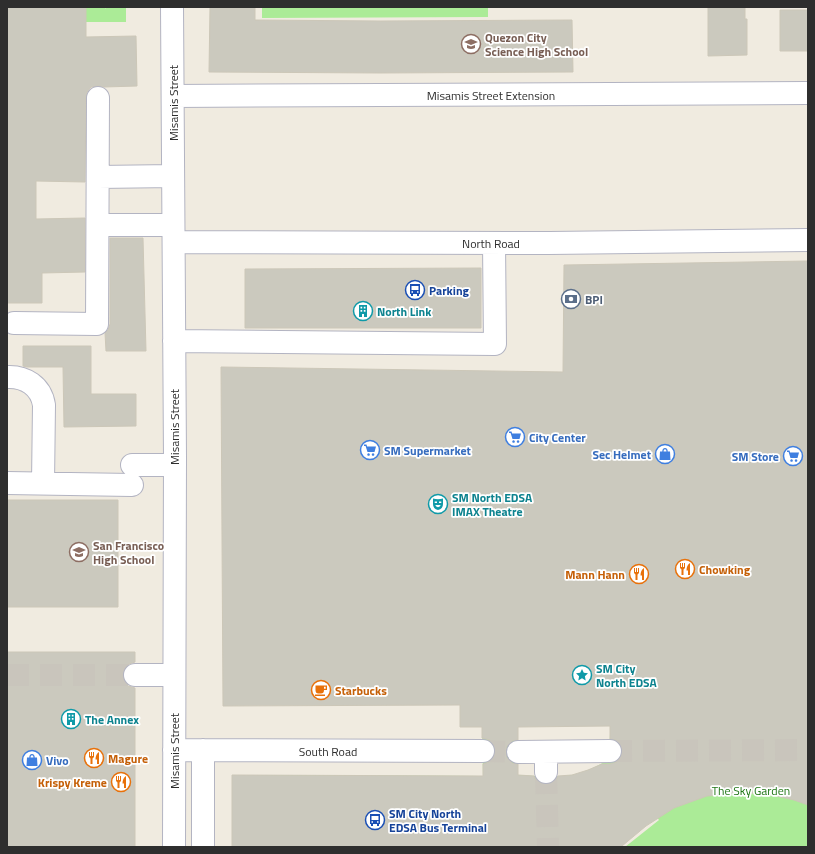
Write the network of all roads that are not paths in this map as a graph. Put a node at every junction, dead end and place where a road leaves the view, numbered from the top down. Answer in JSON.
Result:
{"nodes":[{"id":1,"x":172,"y":7,"type":"edge"},
{"id":2,"x":768,"y":89,"type":"junction"},
{"id":3,"x":808,"y":93,"type":"edge"},
{"id":4,"x":173,"y":96,"type":"junction"},
{"id":5,"x":98,"y":98,"type":"dead end"},
{"id":6,"x":808,"y":106,"type":"edge"},
{"id":7,"x":173,"y":176,"type":"junction"},
{"id":8,"x":98,"y":177,"type":"junction"},
{"id":9,"x":98,"y":225,"type":"junction"},
{"id":10,"x":173,"y":233,"type":"junction"},
{"id":11,"x":808,"y":240,"type":"edge"},
{"id":12,"x":494,"y":242,"type":"junction"},
{"id":13,"x":14,"y":323,"type":"dead end"},
{"id":14,"x":174,"y":341,"type":"junction"},
{"id":15,"x":7,"y":377,"type":"edge"},
{"id":16,"x":174,"y":465,"type":"junction"},
{"id":17,"x":7,"y":483,"type":"edge"},
{"id":18,"x":43,"y":483,"type":"junction"},
{"id":19,"x":135,"y":675,"type":"tunnel mouth"},
{"id":20,"x":174,"y":675,"type":"junction"},
{"id":21,"x":174,"y":750,"type":"junction"},
{"id":22,"x":203,"y":750,"type":"junction"},
{"id":23,"x":483,"y":751,"type":"tunnel mouth"},
{"id":24,"x":610,"y":751,"type":"tunnel mouth"},
{"id":25,"x":518,"y":752,"type":"tunnel mouth"},
{"id":26,"x":174,"y":847,"type":"edge"},
{"id":27,"x":203,"y":847,"type":"edge"}],
"edges":[{"from":1,"to":4,"type":"street","name":"Misamis Street"},
{"from":2,"to":3,"type":"street","name":"Misamis Street Extension"},
{"from":2,"to":4,"type":"street","name":"Misamis Street Extension"},
{"from":2,"to":6,"type":"street"},
{"from":4,"to":7,"type":"street","name":"Misamis Street"},
{"from":5,"to":8,"type":"street"},
{"from":7,"to":8,"type":"street"},
{"from":7,"to":10,"type":"street","name":"Misamis Street"},
{"from":8,"to":9,"type":"street"},
{"from":9,"to":10,"type":"street","name":"North Road"},
{"from":9,"to":13,"type":"street"},
{"from":10,"to":12,"type":"street","name":"North Road"},
{"from":10,"to":14,"type":"street","name":"Misamis Street"},
{"from":11,"to":12,"type":"street","name":"North Road"},
{"from":12,"to":14,"type":"street"},
{"from":14,"to":16,"type":"street","name":"Misamis Street"},
{"from":15,"to":18,"type":"street"},
{"from":16,"to":18,"type":"street"},
{"from":16,"to":20,"type":"street","name":"Misamis Street"},
{"from":17,"to":18,"type":"street"},
{"from":19,"to":20,"type":"street"},
{"from":20,"to":21,"type":"street","name":"Misamis Street"},
{"from":21,"to":22,"type":"street","name":"South Road"},
{"from":21,"to":26,"type":"street","name":"Misamis Street"},
{"from":22,"to":23,"type":"street","name":"South Road"},
{"from":22,"to":27,"type":"street"},
{"from":24,"to":25,"type":"street"}]}
